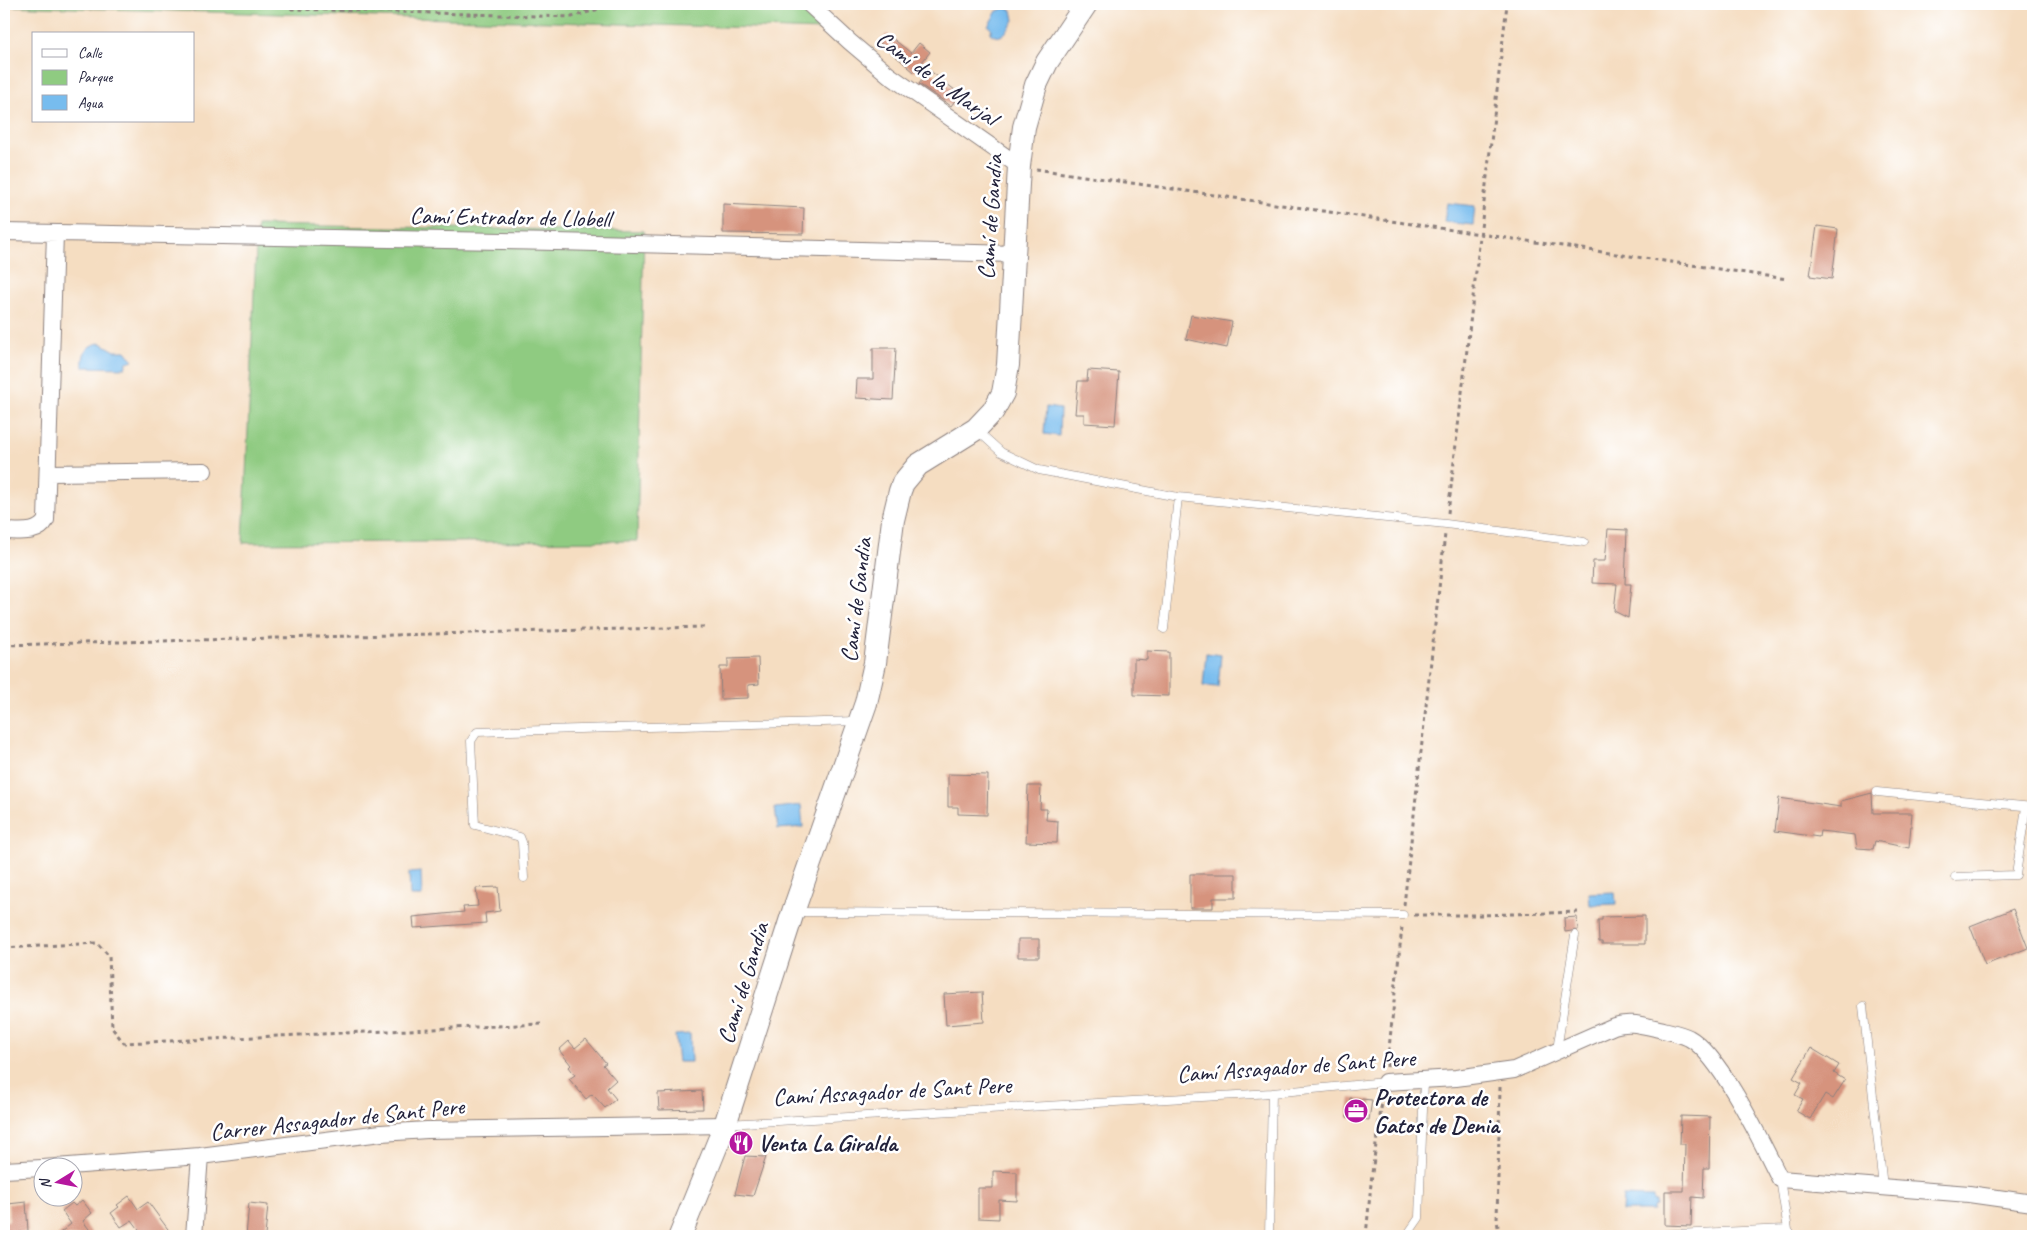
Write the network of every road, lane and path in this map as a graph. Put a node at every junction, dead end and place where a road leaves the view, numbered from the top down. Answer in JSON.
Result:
{"nodes":[{"id":1,"x":284,"y":4,"type":"edge"},
{"id":2,"x":554,"y":4,"type":"edge"},
{"id":3,"x":616,"y":4,"type":"edge"},
{"id":4,"x":809,"y":4,"type":"edge"},
{"id":5,"x":1086,"y":4,"type":"edge"},
{"id":6,"x":1507,"y":4,"type":"edge"},
{"id":7,"x":596,"y":11,"type":"junction"},
{"id":8,"x":1019,"y":166,"type":"junction"},
{"id":9,"x":4,"y":232,"type":"edge"},
{"id":10,"x":1481,"y":232,"type":"junction"},
{"id":11,"x":55,"y":233,"type":"junction"},
{"id":12,"x":1014,"y":254,"type":"junction"},
{"id":13,"x":1787,"y":279,"type":"dead end"},
{"id":14,"x":976,"y":429,"type":"junction"},
{"id":15,"x":204,"y":471,"type":"dead end"},
{"id":16,"x":49,"y":473,"type":"junction"},
{"id":17,"x":1178,"y":497,"type":"junction"},
{"id":18,"x":1446,"y":524,"type":"junction"},
{"id":19,"x":4,"y":531,"type":"edge"},
{"id":20,"x":1584,"y":542,"type":"dead end"},
{"id":21,"x":704,"y":627,"type":"dead end"},
{"id":22,"x":1164,"y":629,"type":"dead end"},
{"id":23,"x":4,"y":645,"type":"edge"},
{"id":24,"x":860,"y":720,"type":"junction"},
{"id":25,"x":1877,"y":792,"type":"dead end"},
{"id":26,"x":2030,"y":807,"type":"edge"},
{"id":27,"x":1955,"y":877,"type":"dead end"},
{"id":28,"x":524,"y":878,"type":"dead end"},
{"id":29,"x":793,"y":912,"type":"junction"},
{"id":30,"x":1580,"y":912,"type":"dead end"},
{"id":31,"x":1403,"y":915,"type":"junction"},
{"id":32,"x":1575,"y":935,"type":"dead end"},
{"id":33,"x":4,"y":948,"type":"edge"},
{"id":34,"x":1863,"y":1006,"type":"dead end"},
{"id":35,"x":541,"y":1024,"type":"dead end"},
{"id":36,"x":1557,"y":1050,"type":"junction"},
{"id":37,"x":1501,"y":1072,"type":"junction"},
{"id":38,"x":1424,"y":1081,"type":"junction"},
{"id":39,"x":1385,"y":1082,"type":"junction"},
{"id":40,"x":1272,"y":1093,"type":"junction"},
{"id":41,"x":725,"y":1124,"type":"junction"},
{"id":42,"x":200,"y":1156,"type":"junction"},
{"id":43,"x":82,"y":1165,"type":"edge"},
{"id":44,"x":32,"y":1169,"type":"edge"},
{"id":45,"x":4,"y":1170,"type":"edge"},
{"id":46,"x":1780,"y":1179,"type":"junction"},
{"id":47,"x":1883,"y":1187,"type":"junction"},
{"id":48,"x":2033,"y":1203,"type":"edge"},
{"id":49,"x":1410,"y":1231,"type":"dead end"},
{"id":50,"x":1787,"y":1233,"type":"edge"},
{"id":51,"x":1653,"y":1235,"type":"edge"},
{"id":52,"x":194,"y":1236,"type":"edge"},
{"id":53,"x":680,"y":1236,"type":"edge"},
{"id":54,"x":1269,"y":1236,"type":"edge"},
{"id":55,"x":1366,"y":1236,"type":"edge"},
{"id":56,"x":1504,"y":1236,"type":"edge"},
{"id":57,"x":1541,"y":1236,"type":"edge"},
{"id":58,"x":1572,"y":1236,"type":"edge"}],
"edges":[{"from":1,"to":7,"type":"path"},
{"from":2,"to":7,"type":"path"},
{"from":3,"to":7,"type":"path"},
{"from":4,"to":8,"type":"street","name":"Camí de la Marjal"},
{"from":5,"to":8,"type":"main road","name":"Camí de Gandia"},
{"from":6,"to":10,"type":"path"},
{"from":8,"to":10,"type":"path"},
{"from":8,"to":12,"type":"main road","name":"Camí de Gandia"},
{"from":9,"to":11,"type":"street","name":"Camí Entrador de Llobell"},
{"from":10,"to":13,"type":"path"},
{"from":10,"to":18,"type":"path"},
{"from":11,"to":12,"type":"street","name":"Camí Entrador de Llobell"},
{"from":11,"to":16,"type":"street"},
{"from":12,"to":14,"type":"main road","name":"Camí de Gandia"},
{"from":14,"to":17,"type":"lane"},
{"from":14,"to":24,"type":"main road","name":"Camí de Gandia"},
{"from":15,"to":16,"type":"street"},
{"from":16,"to":19,"type":"street"},
{"from":17,"to":18,"type":"lane"},
{"from":17,"to":22,"type":"lane"},
{"from":18,"to":20,"type":"lane"},
{"from":18,"to":31,"type":"path"},
{"from":21,"to":23,"type":"path"},
{"from":24,"to":28,"type":"lane"},
{"from":24,"to":29,"type":"main road","name":"Camí de Gandia"},
{"from":25,"to":26,"type":"lane"},
{"from":26,"to":27,"type":"lane"},
{"from":29,"to":31,"type":"lane"},
{"from":29,"to":41,"type":"main road","name":"Camí de Gandia"},
{"from":30,"to":31,"type":"path"},
{"from":31,"to":39,"type":"path"},
{"from":32,"to":36,"type":"lane"},
{"from":33,"to":35,"type":"path"},
{"from":34,"to":47,"type":"lane"},
{"from":36,"to":37,"type":"street","name":"Camí Assagador de Sant Pere"},
{"from":36,"to":46,"type":"street","name":"Camí Assagador de Sant Pere"},
{"from":37,"to":38,"type":"street","name":"Camí Assagador de Sant Pere"},
{"from":37,"to":56,"type":"path"},
{"from":38,"to":39,"type":"street","name":"Camí Assagador de Sant Pere"},
{"from":38,"to":49,"type":"lane"},
{"from":39,"to":40,"type":"lane","name":"Camí Assagador de Sant Pere"},
{"from":39,"to":55,"type":"path"},
{"from":40,"to":41,"type":"lane","name":"Camí Assagador de Sant Pere"},
{"from":40,"to":54,"type":"lane"},
{"from":41,"to":42,"type":"street","name":"Carrer Assagador de Sant Pere"},
{"from":41,"to":53,"type":"main road","name":"Camí de Gandia"},
{"from":42,"to":43,"type":"street","name":"Carrer Assagador de Sant Pere"},
{"from":42,"to":52,"type":"street"},
{"from":44,"to":45,"type":"street","name":"Carrer Assagador de Sant Pere"},
{"from":46,"to":47,"type":"street"},
{"from":46,"to":50,"type":"lane"},
{"from":47,"to":48,"type":"street"},
{"from":50,"to":51,"type":"lane"},
{"from":57,"to":58,"type":"path"}]}
